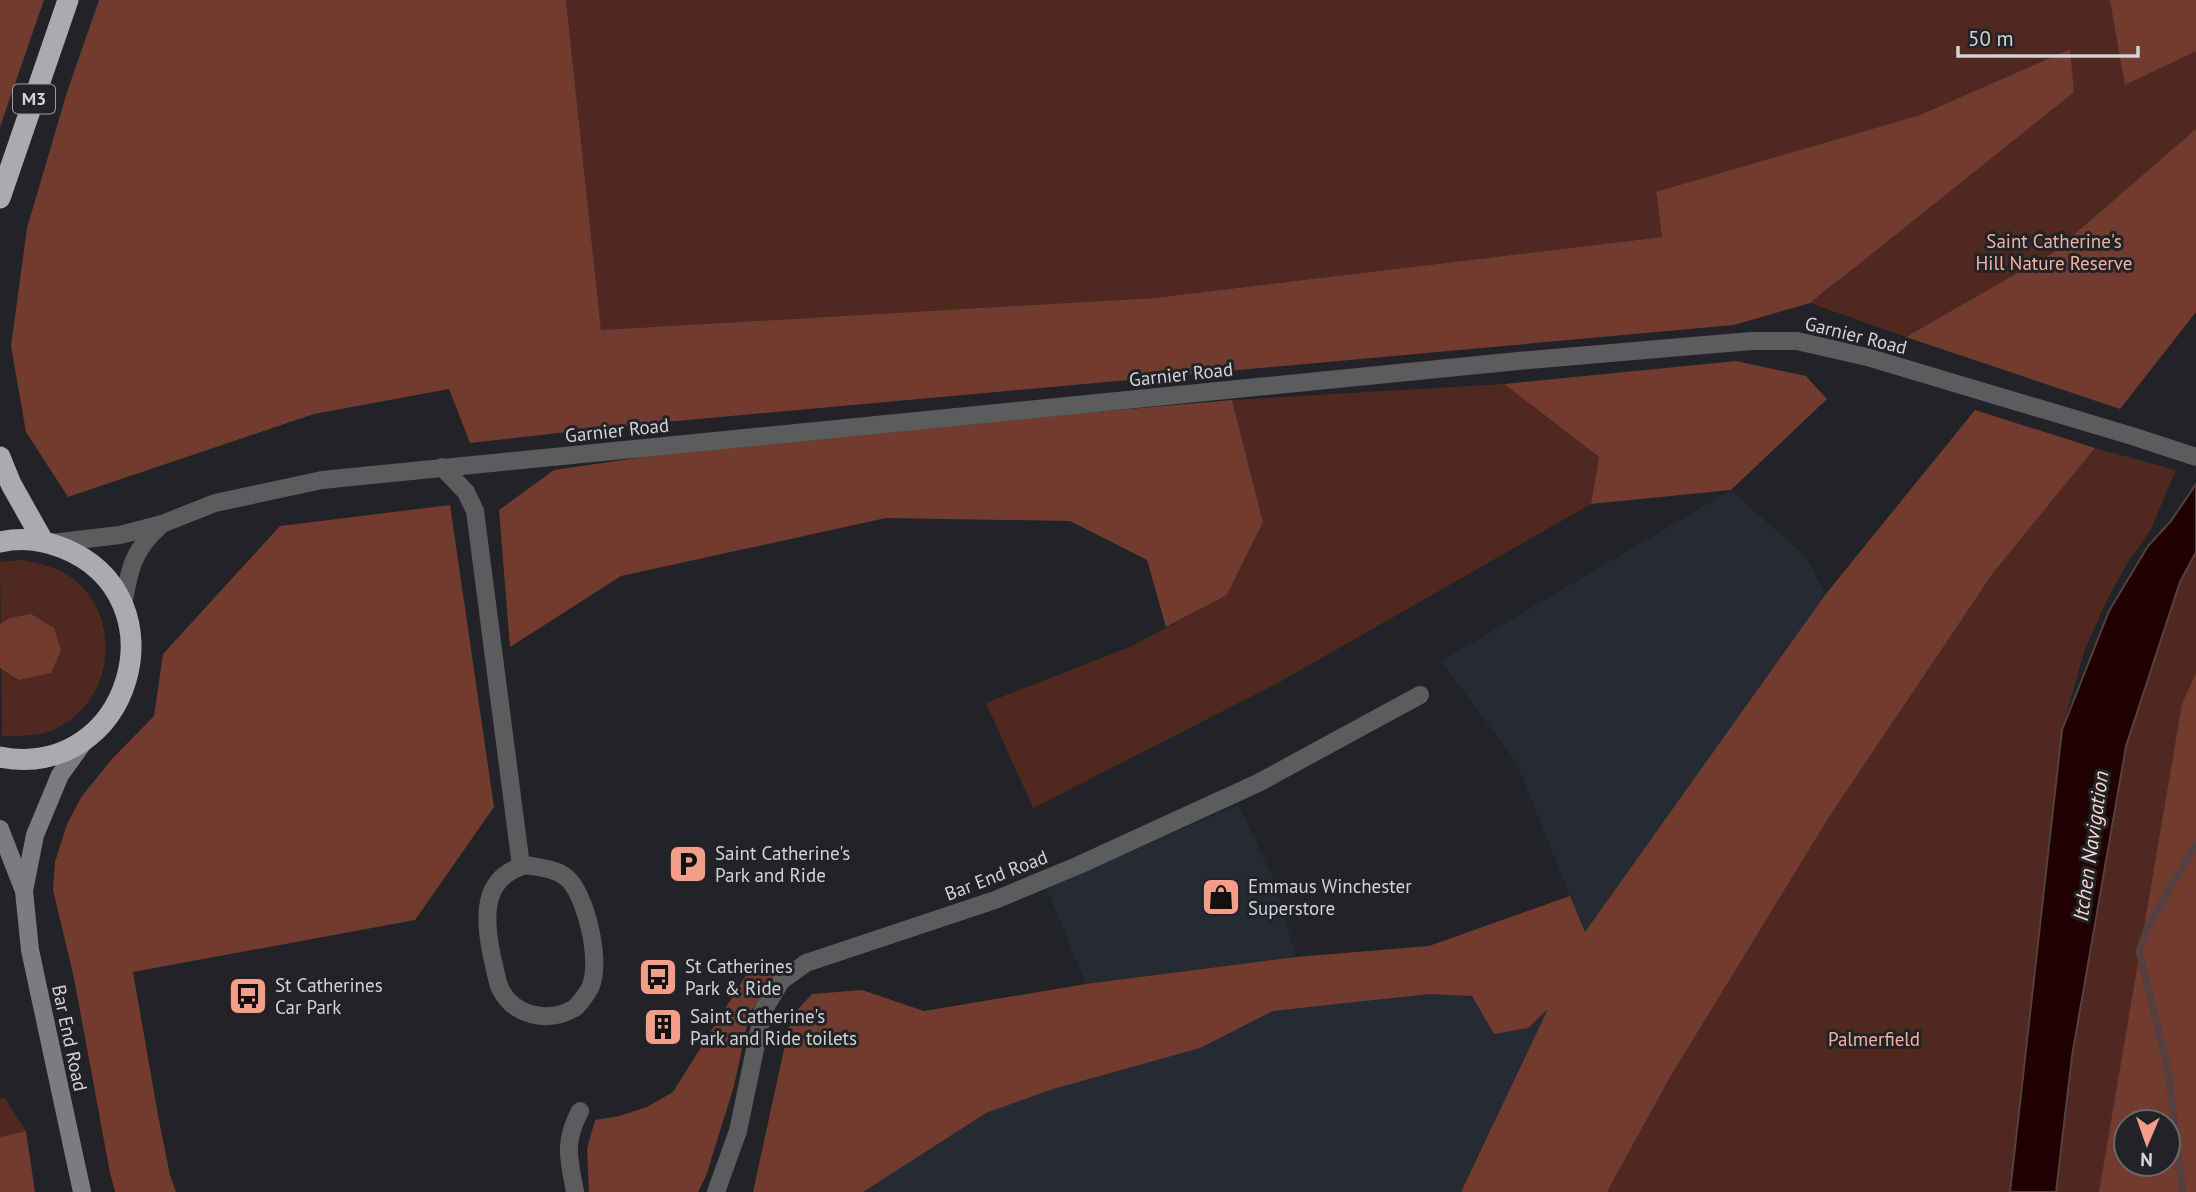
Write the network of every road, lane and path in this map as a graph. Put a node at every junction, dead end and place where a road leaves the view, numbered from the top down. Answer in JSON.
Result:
{"nodes":[{"id":1,"x":68,"y":0,"type":"edge"},
{"id":2,"x":0,"y":198,"type":"edge"},
{"id":3,"x":0,"y":457,"type":"edge"},
{"id":4,"x":2196,"y":457,"type":"edge"},
{"id":5,"x":442,"y":467,"type":"junction"},
{"id":6,"x":162,"y":524,"type":"junction"},
{"id":7,"x":0,"y":542,"type":"edge"},
{"id":8,"x":47,"y":542,"type":"junction"},
{"id":9,"x":123,"y":606,"type":"junction"},
{"id":10,"x":1420,"y":695,"type":"dead end"},
{"id":11,"x":86,"y":739,"type":"junction"},
{"id":12,"x":0,"y":757,"type":"edge"},
{"id":13,"x":0,"y":829,"type":"edge"},
{"id":14,"x":521,"y":866,"type":"junction"},
{"id":15,"x":24,"y":891,"type":"junction"},
{"id":16,"x":580,"y":1111,"type":"dead end"},
{"id":17,"x":82,"y":1192,"type":"edge"},
{"id":18,"x":575,"y":1192,"type":"edge"},
{"id":19,"x":716,"y":1192,"type":"edge"}],
"edges":[{"from":1,"to":2,"type":"highway","number":"M3"},
{"from":3,"to":8,"type":"highway"},
{"from":4,"to":5,"type":"street","name":"Garnier Road"},
{"from":5,"to":6,"type":"street","name":"Garnier Road"},
{"from":5,"to":14,"type":"street"},
{"from":6,"to":8,"type":"street","name":"Garnier Road"},
{"from":6,"to":9,"type":"street","name":"Garnier Road"},
{"from":7,"to":8,"type":"highway"},
{"from":8,"to":9,"type":"highway"},
{"from":9,"to":11,"type":"highway"},
{"from":10,"to":19,"type":"street","name":"Bar End Road"},
{"from":11,"to":12,"type":"highway"},
{"from":11,"to":15,"type":"main road","name":"Bar End Road"},
{"from":13,"to":15,"type":"main road","name":"Bar End Road"},
{"from":14,"to":14,"type":"street"},
{"from":15,"to":17,"type":"main road","name":"Bar End Road"},
{"from":16,"to":18,"type":"street"}]}
